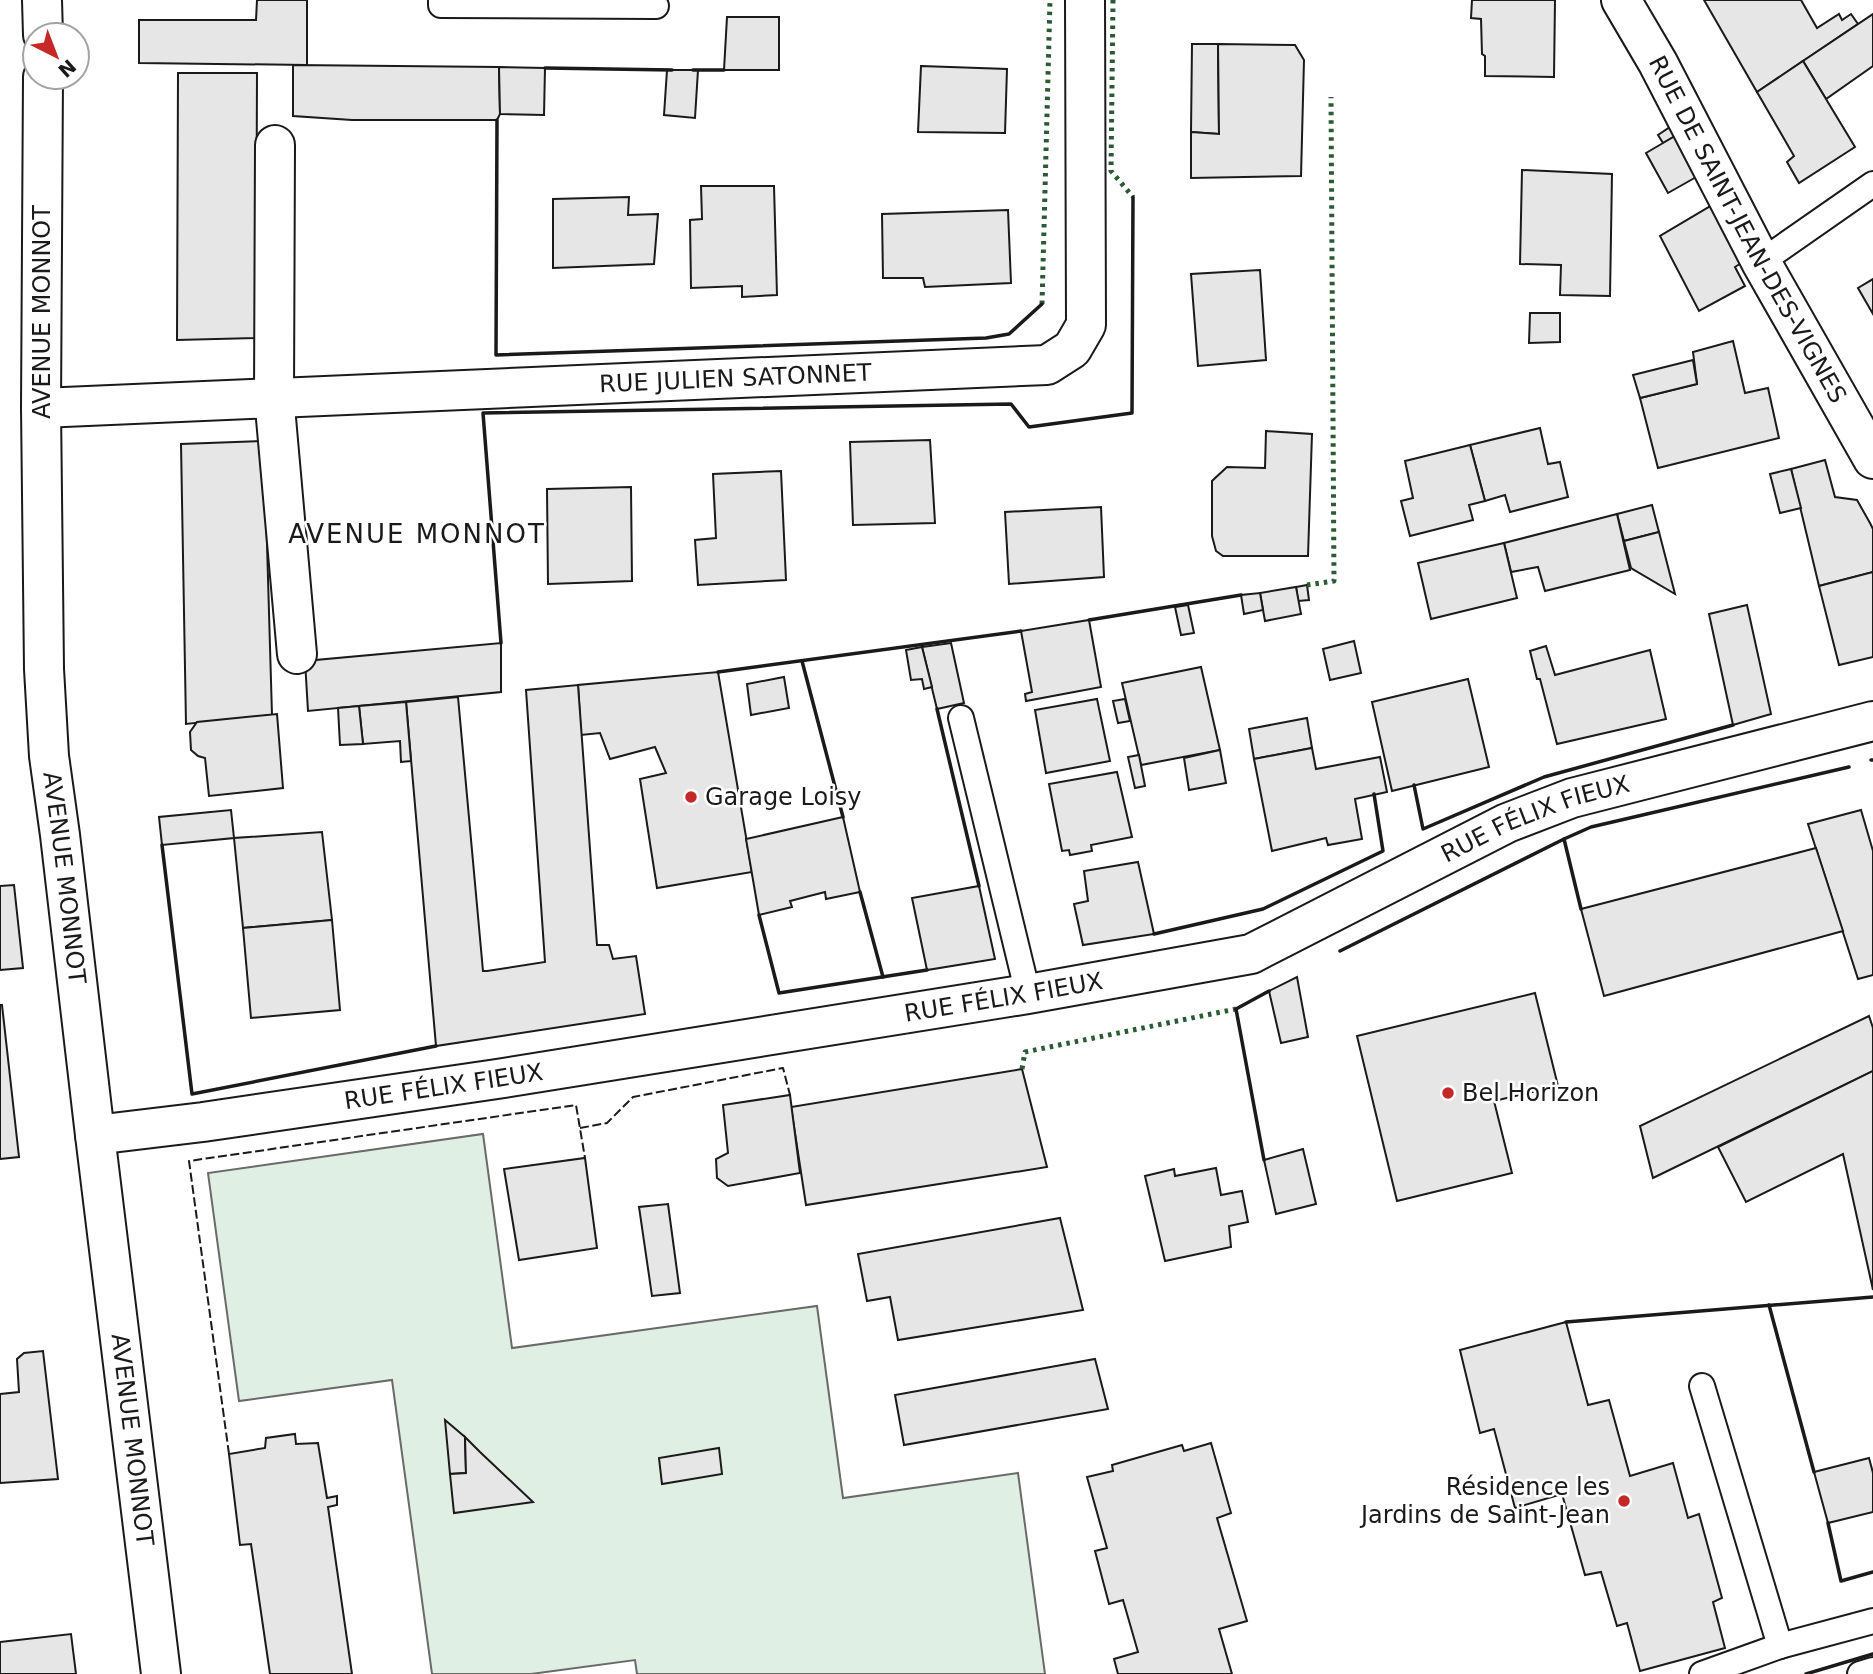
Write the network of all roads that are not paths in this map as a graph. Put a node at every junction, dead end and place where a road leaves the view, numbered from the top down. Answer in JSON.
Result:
{"nodes":[{"id":1,"x":42,"y":0,"type":"edge"},
{"id":2,"x":441,"y":0,"type":"edge"},
{"id":3,"x":1085,"y":0,"type":"edge"},
{"id":4,"x":1620,"y":0,"type":"edge"},
{"id":5,"x":656,"y":6,"type":"dead end"},
{"id":6,"x":43,"y":21,"type":"edge"},
{"id":7,"x":43,"y":91,"type":"edge"},
{"id":8,"x":275,"y":145,"type":"dead end"},
{"id":9,"x":1873,"y":184,"type":"edge"},
{"id":10,"x":1761,"y":262,"type":"junction"},
{"id":11,"x":274,"y":396,"type":"junction"},
{"id":12,"x":41,"y":408,"type":"junction"},
{"id":13,"x":1873,"y":459,"type":"edge"},
{"id":14,"x":297,"y":654,"type":"dead end"},
{"id":15,"x":961,"y":718,"type":"dead end"},
{"id":16,"x":1873,"y":720,"type":"edge"},
{"id":17,"x":1028,"y":994,"type":"junction"},
{"id":18,"x":95,"y":1135,"type":"junction"},
{"id":19,"x":1702,"y":1386,"type":"dead end"},
{"id":20,"x":1873,"y":1621,"type":"edge"},
{"id":21,"x":1780,"y":1646,"type":"junction"},
{"id":22,"x":1873,"y":1670,"type":"edge"},
{"id":23,"x":161,"y":1674,"type":"edge"},
{"id":24,"x":1702,"y":1674,"type":"edge"},
{"id":25,"x":1860,"y":1674,"type":"edge"}],
"edges":[{"from":1,"to":6,"type":"street"},
{"from":2,"to":5,"type":"lane"},
{"from":3,"to":11,"type":"street","name":"RUE JULIEN SATONNET"},
{"from":4,"to":10,"type":"street","name":"RUE DE SAINT-JEAN-DES-VIGNES"},
{"from":7,"to":12,"type":"street","name":"AVENUE MONNOT"},
{"from":8,"to":11,"type":"street"},
{"from":9,"to":10,"type":"lane"},
{"from":10,"to":13,"type":"street","name":"RUE DE SAINT-JEAN-DES-VIGNES"},
{"from":11,"to":12,"type":"street","name":"RUE JULIEN SATONNET"},
{"from":11,"to":14,"type":"street"},
{"from":12,"to":18,"type":"street","name":"AVENUE MONNOT"},
{"from":15,"to":17,"type":"lane"},
{"from":16,"to":17,"type":"street","name":"RUE FÉLIX FIEUX"},
{"from":17,"to":18,"type":"street","name":"RUE FÉLIX FIEUX"},
{"from":18,"to":23,"type":"street","name":"AVENUE MONNOT"},
{"from":19,"to":21,"type":"lane"},
{"from":20,"to":21,"type":"lane"},
{"from":21,"to":24,"type":"lane"},
{"from":22,"to":25,"type":"lane"}]}
